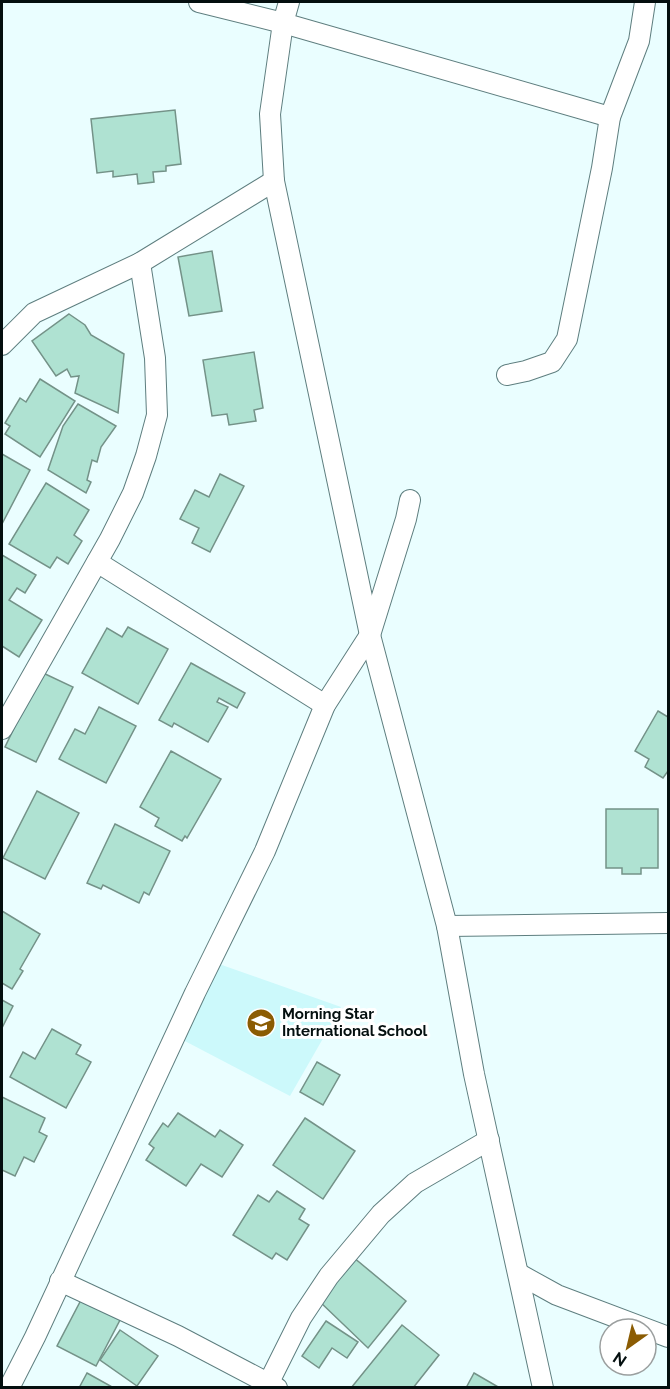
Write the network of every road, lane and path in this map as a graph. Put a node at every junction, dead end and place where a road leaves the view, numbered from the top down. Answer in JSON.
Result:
{"nodes":[{"id":1,"x":198,"y":2,"type":"edge"},
{"id":2,"x":289,"y":2,"type":"edge"},
{"id":3,"x":645,"y":2,"type":"edge"},
{"id":4,"x":283,"y":22,"type":"junction"},
{"id":5,"x":610,"y":117,"type":"junction"},
{"id":6,"x":274,"y":181,"type":"junction"},
{"id":7,"x":140,"y":263,"type":"junction"},
{"id":8,"x":2,"y":345,"type":"edge"},
{"id":9,"x":507,"y":375,"type":"dead end"},
{"id":10,"x":410,"y":500,"type":"dead end"},
{"id":11,"x":97,"y":562,"type":"junction"},
{"id":12,"x":370,"y":635,"type":"junction"},
{"id":13,"x":325,"y":705,"type":"junction"},
{"id":14,"x":2,"y":729,"type":"edge"},
{"id":15,"x":669,"y":923,"type":"edge"},
{"id":16,"x":447,"y":926,"type":"junction"},
{"id":17,"x":489,"y":1140,"type":"junction"},
{"id":18,"x":519,"y":1274,"type":"junction"},
{"id":19,"x":60,"y":1281,"type":"junction"},
{"id":20,"x":669,"y":1337,"type":"edge"},
{"id":21,"x":273,"y":1386,"type":"edge"},
{"id":22,"x":9,"y":1388,"type":"edge"},
{"id":23,"x":543,"y":1388,"type":"edge"}],
"edges":[{"from":1,"to":4,"type":"street"},
{"from":2,"to":4,"type":"street"},
{"from":3,"to":5,"type":"street"},
{"from":4,"to":5,"type":"street"},
{"from":4,"to":6,"type":"street"},
{"from":5,"to":9,"type":"street"},
{"from":6,"to":7,"type":"street"},
{"from":6,"to":12,"type":"street"},
{"from":7,"to":8,"type":"street"},
{"from":7,"to":11,"type":"street"},
{"from":10,"to":12,"type":"street"},
{"from":11,"to":13,"type":"street"},
{"from":11,"to":14,"type":"street"},
{"from":12,"to":13,"type":"street"},
{"from":12,"to":16,"type":"street"},
{"from":13,"to":19,"type":"street"},
{"from":15,"to":16,"type":"street"},
{"from":16,"to":17,"type":"street"},
{"from":17,"to":18,"type":"street"},
{"from":17,"to":21,"type":"street"},
{"from":18,"to":20,"type":"street"},
{"from":18,"to":23,"type":"street"},
{"from":19,"to":21,"type":"street"},
{"from":19,"to":22,"type":"street"}]}
